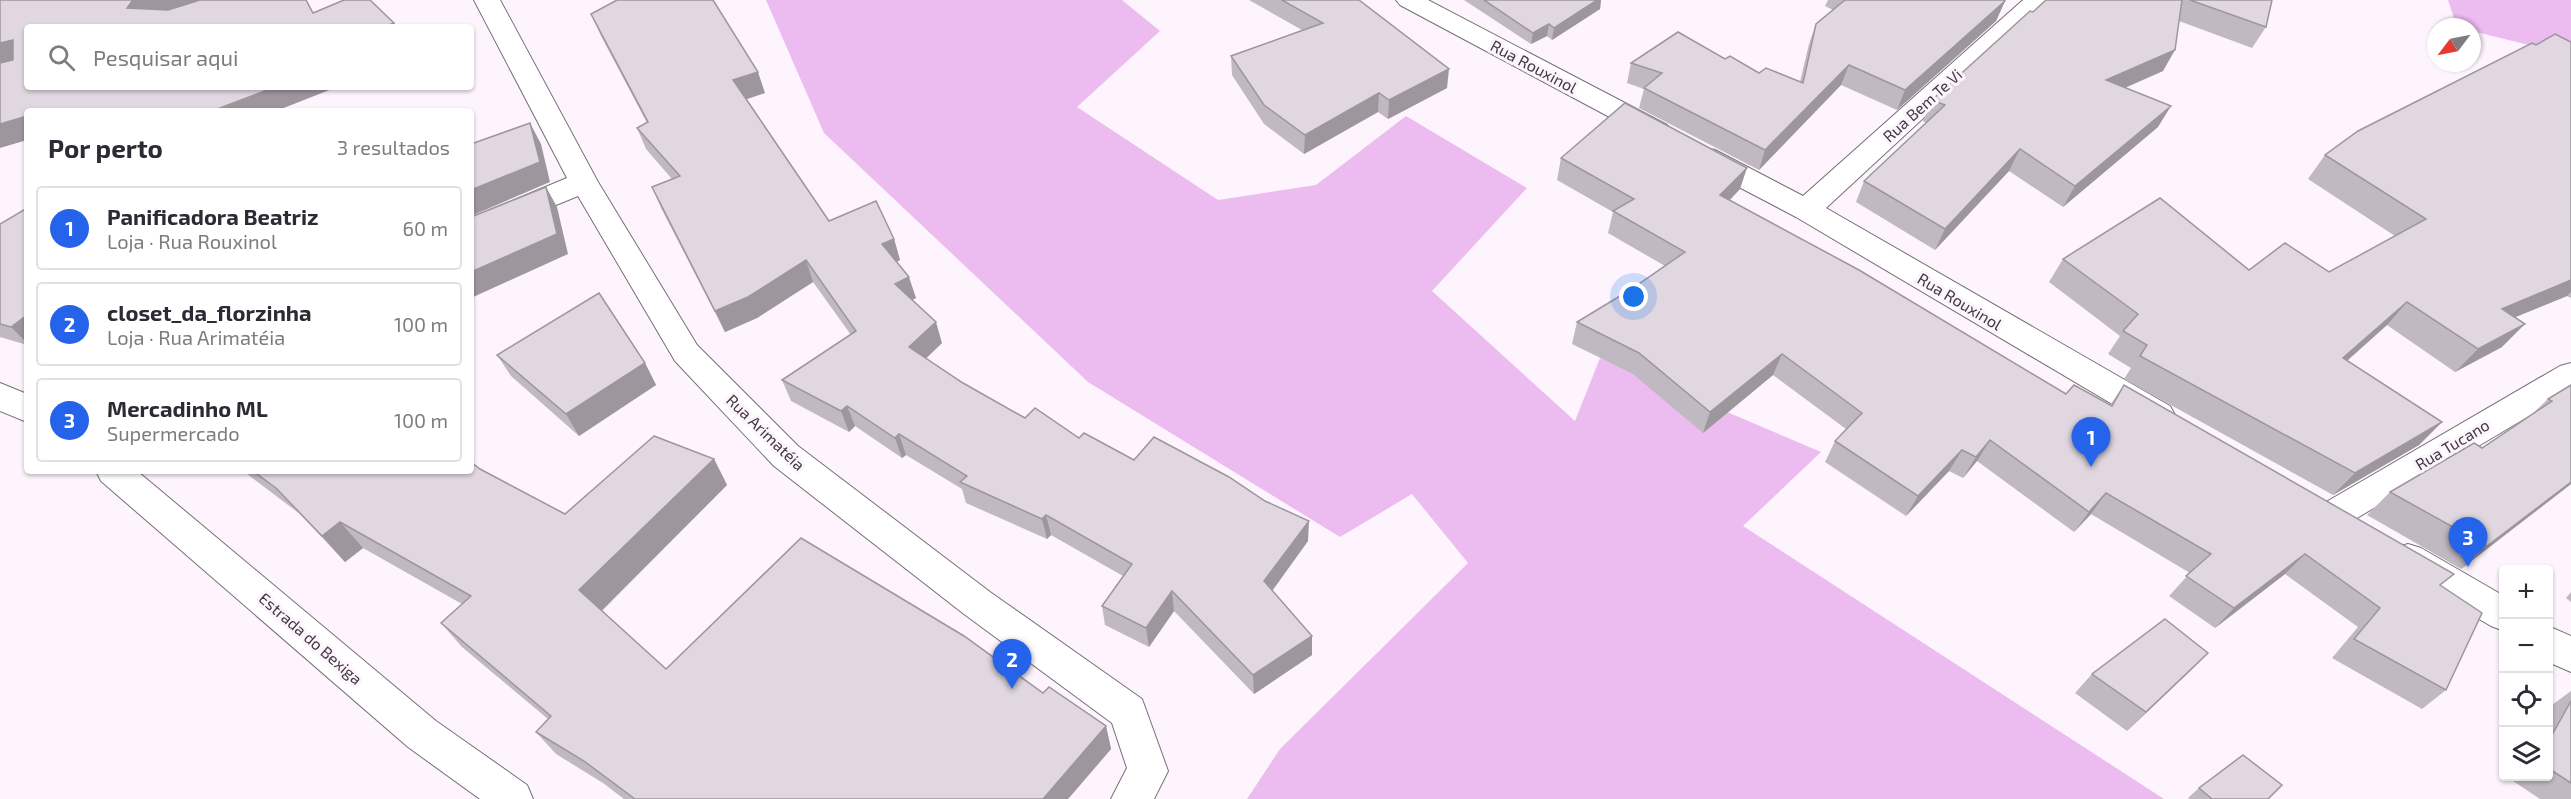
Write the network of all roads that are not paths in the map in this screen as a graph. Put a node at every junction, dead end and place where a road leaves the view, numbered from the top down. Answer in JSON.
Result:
{"nodes":[{"id":1,"x":487,"y":0,"type":"edge"},
{"id":2,"x":1409,"y":0,"type":"edge"},
{"id":3,"x":2038,"y":0,"type":"edge"},
{"id":4,"x":584,"y":182,"type":"junction"},
{"id":5,"x":1806,"y":210,"type":"junction"},
{"id":6,"x":474,"y":229,"type":"edge"},
{"id":7,"x":2571,"y":375,"type":"edge"},
{"id":8,"x":0,"y":396,"type":"edge"},
{"id":9,"x":24,"y":408,"type":"edge"},
{"id":10,"x":2187,"y":432,"type":"edge"},
{"id":11,"x":117,"y":474,"type":"edge"},
{"id":12,"x":2499,"y":612,"type":"edge"},
{"id":13,"x":2553,"y":645,"type":"edge"},
{"id":14,"x":2571,"y":655,"type":"edge"},
{"id":15,"x":513,"y":799,"type":"edge"},
{"id":16,"x":1131,"y":799,"type":"edge"}],
"edges":[{"from":1,"to":4,"type":"street","name":"Rua Arimatéia"},
{"from":2,"to":5,"type":"street","name":"Rua Rouxinol"},
{"from":3,"to":5,"type":"street","name":"Rua Bem Te Vi"},
{"from":4,"to":6,"type":"street"},
{"from":4,"to":16,"type":"street","name":"Rua Arimatéia"},
{"from":5,"to":10,"type":"street","name":"Rua Rouxinol"},
{"from":7,"to":12,"type":"street","name":"Rua Tucano"},
{"from":8,"to":9,"type":"street"},
{"from":11,"to":15,"type":"street","name":"Estrada do Bexiga"},
{"from":13,"to":14,"type":"street"}]}
